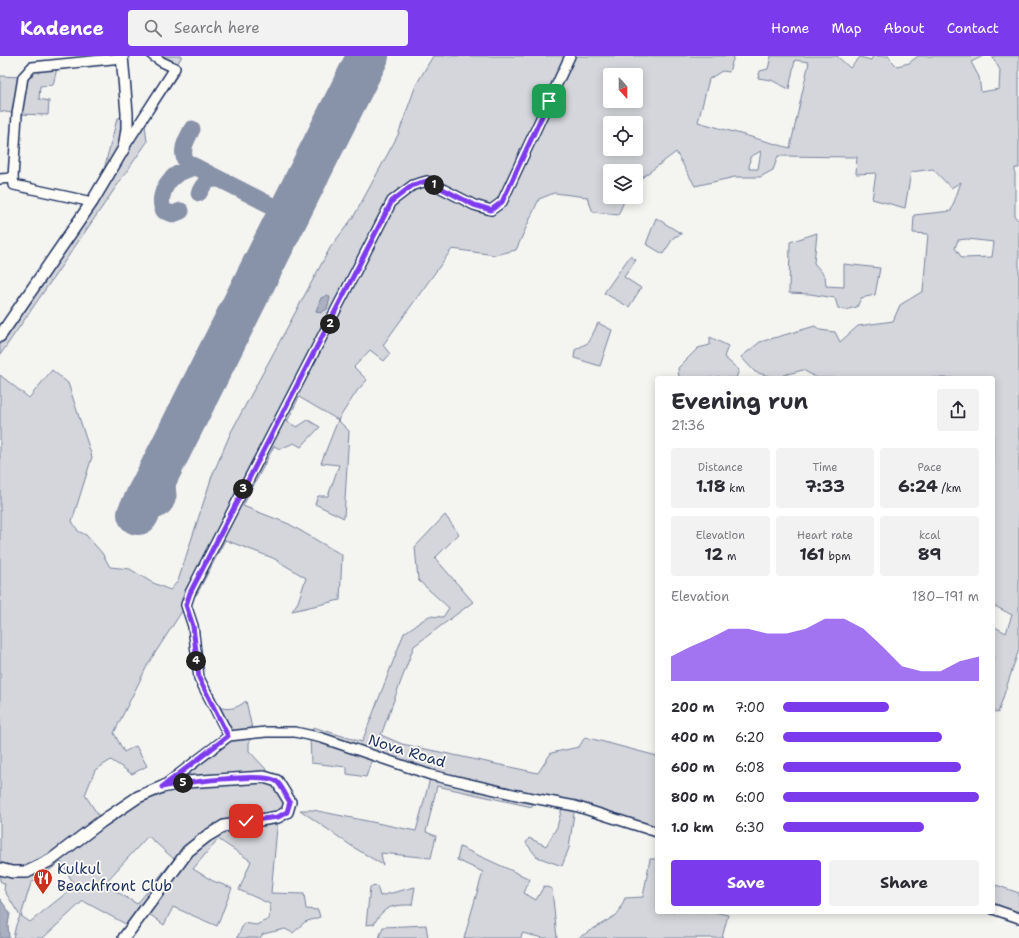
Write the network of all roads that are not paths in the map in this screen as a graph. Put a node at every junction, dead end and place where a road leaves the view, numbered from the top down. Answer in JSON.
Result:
{"nodes":[{"id":1,"x":153,"y":56,"type":"edge"},
{"id":2,"x":570,"y":56,"type":"edge"},
{"id":3,"x":122,"y":57,"type":"edge"},
{"id":4,"x":124,"y":148,"type":"junction"},
{"id":5,"x":13,"y":178,"type":"junction"},
{"id":6,"x":0,"y":179,"type":"edge"},
{"id":7,"x":92,"y":202,"type":"junction"},
{"id":8,"x":0,"y":336,"type":"edge"},
{"id":9,"x":228,"y":736,"type":"junction"},
{"id":10,"x":162,"y":787,"type":"junction"},
{"id":11,"x":655,"y":831,"type":"edge"},
{"id":12,"x":0,"y":869,"type":"edge"},
{"id":13,"x":995,"y":910,"type":"edge"},
{"id":14,"x":1019,"y":918,"type":"edge"},
{"id":15,"x":124,"y":938,"type":"edge"}],
"edges":[{"from":1,"to":4,"type":"street"},
{"from":2,"to":9,"type":"street"},
{"from":3,"to":4,"type":"main road"},
{"from":3,"to":5,"type":"street"},
{"from":4,"to":7,"type":"main road"},
{"from":5,"to":6,"type":"street"},
{"from":5,"to":7,"type":"street"},
{"from":7,"to":8,"type":"main road"},
{"from":9,"to":10,"type":"street"},
{"from":9,"to":11,"type":"street","name":"Nova Road"},
{"from":10,"to":12,"type":"main road"},
{"from":10,"to":15,"type":"main road"},
{"from":13,"to":14,"type":"street"}]}
